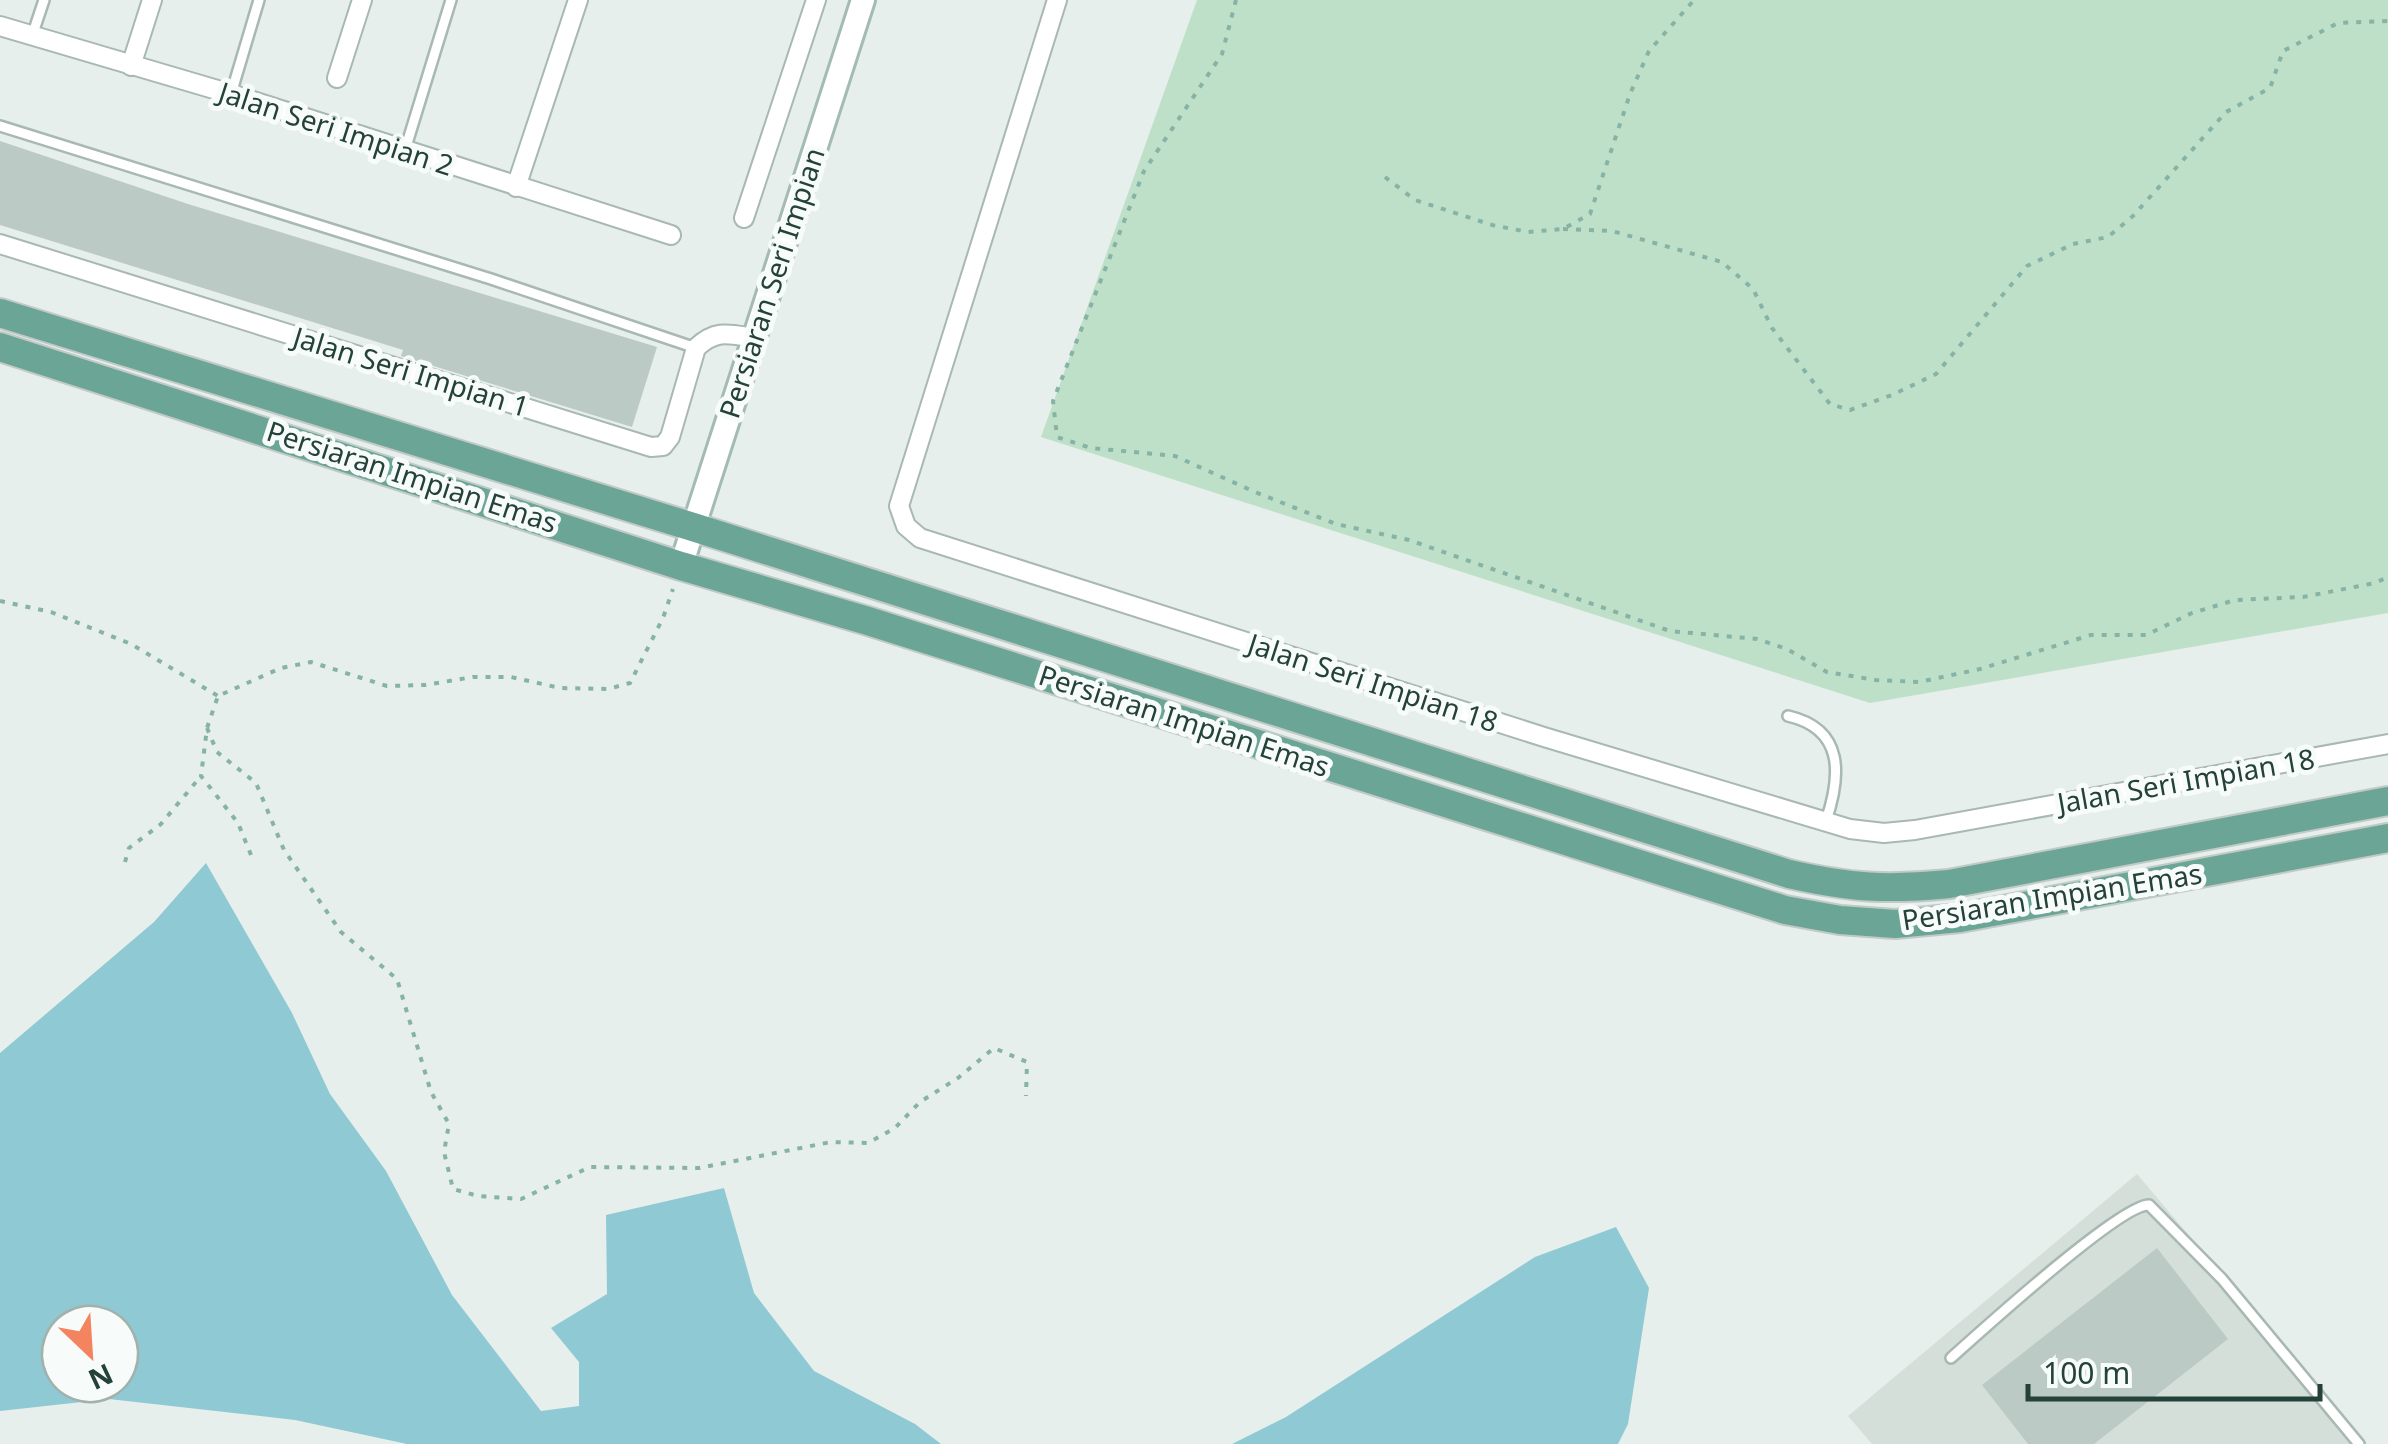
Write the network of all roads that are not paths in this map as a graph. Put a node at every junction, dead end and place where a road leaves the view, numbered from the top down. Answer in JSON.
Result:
{"nodes":[{"id":1,"x":44,"y":0,"type":"edge"},
{"id":2,"x":152,"y":0,"type":"edge"},
{"id":3,"x":259,"y":0,"type":"edge"},
{"id":4,"x":362,"y":0,"type":"edge"},
{"id":5,"x":450,"y":0,"type":"edge"},
{"id":6,"x":578,"y":0,"type":"edge"},
{"id":7,"x":816,"y":0,"type":"edge"},
{"id":8,"x":862,"y":0,"type":"edge"},
{"id":9,"x":1057,"y":0,"type":"edge"},
{"id":10,"x":0,"y":26,"type":"edge"},
{"id":11,"x":32,"y":36,"type":"junction"},
{"id":12,"x":131,"y":66,"type":"junction"},
{"id":13,"x":337,"y":78,"type":"dead end"},
{"id":14,"x":232,"y":94,"type":"junction"},
{"id":15,"x":0,"y":126,"type":"edge"},
{"id":16,"x":405,"y":150,"type":"junction"},
{"id":17,"x":516,"y":186,"type":"junction"},
{"id":18,"x":744,"y":218,"type":"dead end"},
{"id":19,"x":671,"y":235,"type":"dead end"},
{"id":20,"x":0,"y":244,"type":"edge"},
{"id":21,"x":0,"y":313,"type":"edge"},
{"id":22,"x":754,"y":338,"type":"junction"},
{"id":23,"x":0,"y":347,"type":"edge"},
{"id":24,"x":696,"y":348,"type":"junction"},
{"id":25,"x":694,"y":527,"type":"junction"},
{"id":26,"x":681,"y":566,"type":"junction"},
{"id":27,"x":1788,"y":716,"type":"dead end"},
{"id":28,"x":2388,"y":744,"type":"edge"},
{"id":29,"x":2388,"y":801,"type":"edge"},
{"id":30,"x":1826,"y":821,"type":"junction"},
{"id":31,"x":2388,"y":838,"type":"edge"},
{"id":32,"x":1951,"y":1358,"type":"dead end"},
{"id":33,"x":2359,"y":1444,"type":"edge"}],
"edges":[{"from":1,"to":11,"type":"lane"},
{"from":2,"to":12,"type":"street"},
{"from":3,"to":14,"type":"lane"},
{"from":4,"to":13,"type":"street"},
{"from":5,"to":16,"type":"lane"},
{"from":6,"to":17,"type":"street"},
{"from":7,"to":18,"type":"street"},
{"from":8,"to":22,"type":"street","name":"Persiaran Seri Impian"},
{"from":9,"to":30,"type":"street","name":"Jalan Seri Impian 18"},
{"from":10,"to":11,"type":"street","name":"Jalan Seri Impian 2"},
{"from":11,"to":12,"type":"street","name":"Jalan Seri Impian 2"},
{"from":12,"to":14,"type":"street","name":"Jalan Seri Impian 2"},
{"from":14,"to":16,"type":"street","name":"Jalan Seri Impian 2"},
{"from":15,"to":24,"type":"lane"},
{"from":16,"to":17,"type":"street","name":"Jalan Seri Impian 2"},
{"from":17,"to":19,"type":"street","name":"Jalan Seri Impian 2"},
{"from":20,"to":24,"type":"street","name":"Jalan Seri Impian 1"},
{"from":21,"to":25,"type":"main road","name":"Persiaran Impian Emas"},
{"from":22,"to":24,"type":"street"},
{"from":22,"to":25,"type":"street","name":"Persiaran Seri Impian"},
{"from":23,"to":26,"type":"main road","name":"Persiaran Impian Emas"},
{"from":25,"to":26,"type":"street","name":"Persiaran Seri Impian"},
{"from":25,"to":29,"type":"main road","name":"Persiaran Impian Emas"},
{"from":26,"to":31,"type":"main road","name":"Persiaran Impian Emas"},
{"from":27,"to":30,"type":"lane"},
{"from":28,"to":30,"type":"street","name":"Jalan Seri Impian 18"},
{"from":32,"to":33,"type":"lane"}]}
